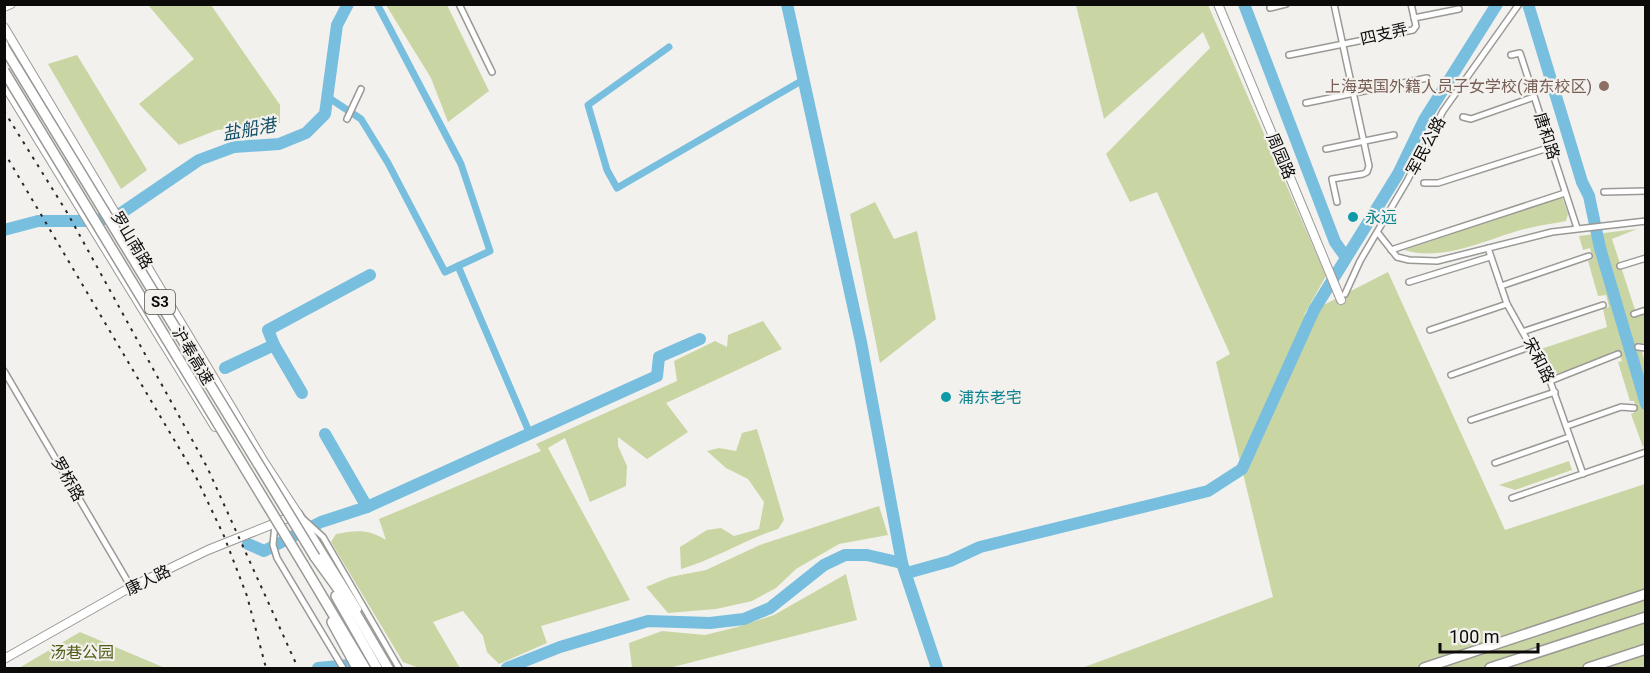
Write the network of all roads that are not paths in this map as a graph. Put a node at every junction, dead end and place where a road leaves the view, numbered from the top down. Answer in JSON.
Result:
{"nodes":[{"id":1,"x":10,"y":4,"type":"edge"},
{"id":2,"x":459,"y":4,"type":"edge"},
{"id":3,"x":1218,"y":4,"type":"edge"},
{"id":4,"x":1286,"y":4,"type":"edge"},
{"id":5,"x":1334,"y":4,"type":"edge"},
{"id":6,"x":1411,"y":4,"type":"edge"},
{"id":7,"x":1519,"y":5,"type":"edge"},
{"id":8,"x":4,"y":7,"type":"edge"},
{"id":9,"x":1270,"y":8,"type":"dead end"},
{"id":10,"x":1459,"y":9,"type":"dead end"},
{"id":11,"x":1414,"y":18,"type":"junction"},
{"id":12,"x":4,"y":27,"type":"edge"},
{"id":13,"x":1343,"y":43,"type":"junction"},
{"id":14,"x":4,"y":47,"type":"edge"},
{"id":15,"x":1289,"y":55,"type":"dead end"},
{"id":16,"x":1510,"y":55,"type":"dead end"},
{"id":17,"x":4,"y":71,"type":"edge"},
{"id":18,"x":492,"y":72,"type":"dead end"},
{"id":19,"x":1427,"y":78,"type":"dead end"},
{"id":20,"x":4,"y":84,"type":"edge"},
{"id":21,"x":361,"y":89,"type":"dead end"},
{"id":22,"x":1354,"y":93,"type":"junction"},
{"id":23,"x":1534,"y":97,"type":"junction"},
{"id":24,"x":1306,"y":103,"type":"dead end"},
{"id":25,"x":1463,"y":117,"type":"dead end"},
{"id":26,"x":346,"y":119,"type":"dead end"},
{"id":27,"x":1395,"y":135,"type":"dead end"},
{"id":28,"x":1363,"y":142,"type":"junction"},
{"id":29,"x":1551,"y":147,"type":"junction"},
{"id":30,"x":1326,"y":149,"type":"dead end"},
{"id":31,"x":1424,"y":183,"type":"dead end"},
{"id":32,"x":1646,"y":191,"type":"edge"},
{"id":33,"x":1604,"y":192,"type":"dead end"},
{"id":34,"x":1565,"y":193,"type":"junction"},
{"id":35,"x":1337,"y":202,"type":"dead end"},
{"id":36,"x":1646,"y":221,"type":"edge"},
{"id":37,"x":1576,"y":228,"type":"junction"},
{"id":38,"x":1378,"y":233,"type":"junction"},
{"id":39,"x":1488,"y":248,"type":"junction"},
{"id":40,"x":1391,"y":250,"type":"junction"},
{"id":41,"x":1589,"y":256,"type":"dead end"},
{"id":42,"x":1490,"y":257,"type":"junction"},
{"id":43,"x":1646,"y":258,"type":"edge"},
{"id":44,"x":1620,"y":266,"type":"dead end"},
{"id":45,"x":1408,"y":282,"type":"dead end"},
{"id":46,"x":1501,"y":286,"type":"junction"},
{"id":47,"x":1343,"y":297,"type":"joint"},
{"id":48,"x":1507,"y":304,"type":"junction"},
{"id":49,"x":1603,"y":304,"type":"dead end"},
{"id":50,"x":1646,"y":310,"type":"edge"},
{"id":51,"x":1634,"y":314,"type":"dead end"},
{"id":52,"x":1430,"y":330,"type":"dead end"},
{"id":53,"x":1525,"y":331,"type":"junction"},
{"id":54,"x":1532,"y":346,"type":"junction"},
{"id":55,"x":1638,"y":347,"type":"dead end"},
{"id":56,"x":1646,"y":348,"type":"edge"},
{"id":57,"x":1618,"y":354,"type":"dead end"},
{"id":58,"x":4,"y":371,"type":"edge"},
{"id":59,"x":1451,"y":375,"type":"dead end"},
{"id":60,"x":1550,"y":381,"type":"junction"},
{"id":61,"x":1555,"y":392,"type":"junction"},
{"id":62,"x":1634,"y":408,"type":"dead end"},
{"id":63,"x":1471,"y":420,"type":"dead end"},
{"id":64,"x":1567,"y":426,"type":"junction"},
{"id":65,"x":1569,"y":437,"type":"junction"},
{"id":66,"x":1646,"y":452,"type":"edge"},
{"id":67,"x":1495,"y":463,"type":"dead end"},
{"id":68,"x":1583,"y":474,"type":"junction"},
{"id":69,"x":1512,"y":498,"type":"dead end"},
{"id":70,"x":298,"y":514,"type":"junction"},
{"id":71,"x":277,"y":523,"type":"junction"},
{"id":72,"x":315,"y":557,"type":"junction"},
{"id":73,"x":303,"y":564,"type":"junction"},
{"id":74,"x":131,"y":587,"type":"junction"},
{"id":75,"x":1646,"y":594,"type":"edge"},
{"id":76,"x":1646,"y":617,"type":"edge"},
{"id":77,"x":1646,"y":649,"type":"edge"},
{"id":78,"x":386,"y":650,"type":"junction"},
{"id":79,"x":4,"y":659,"type":"edge"},
{"id":80,"x":343,"y":669,"type":"edge"},
{"id":81,"x":357,"y":669,"type":"edge"},
{"id":82,"x":366,"y":669,"type":"edge"},
{"id":83,"x":377,"y":669,"type":"edge"},
{"id":84,"x":390,"y":669,"type":"edge"},
{"id":85,"x":399,"y":669,"type":"edge"},
{"id":86,"x":1424,"y":669,"type":"edge"},
{"id":87,"x":1490,"y":669,"type":"edge"},
{"id":88,"x":1588,"y":669,"type":"edge"}],
"edges":[{"from":1,"to":8,"type":"main road"},
{"from":2,"to":18,"type":"street"},
{"from":3,"to":47,"type":"main road","name":"周园路"},
{"from":4,"to":9,"type":"street"},
{"from":5,"to":13,"type":"street","name":"四支弄"},
{"from":6,"to":11,"type":"street","name":"四支弄"},
{"from":7,"to":38,"type":"street","name":"军民公路"},
{"from":10,"to":11,"type":"street","name":"四支弄"},
{"from":11,"to":13,"type":"street","name":"四支弄"},
{"from":12,"to":70,"type":"main road","name":"罗山南路"},
{"from":13,"to":15,"type":"street","name":"四支弄"},
{"from":13,"to":22,"type":"street","name":"四支弄"},
{"from":14,"to":72,"type":"highway","name":"沪奉高速","number":"S3","bridge":true},
{"from":16,"to":23,"type":"street","name":"唐和路"},
{"from":17,"to":73,"type":"highway","name":"沪奉高速","number":"S3","bridge":true},
{"from":19,"to":22,"type":"street"},
{"from":20,"to":71,"type":"main road","name":"罗山南路"},
{"from":21,"to":26,"type":"street"},
{"from":22,"to":24,"type":"street"},
{"from":22,"to":28,"type":"street","name":"四支弄"},
{"from":23,"to":25,"type":"street"},
{"from":23,"to":29,"type":"street","name":"唐和路"},
{"from":27,"to":28,"type":"street"},
{"from":28,"to":30,"type":"street"},
{"from":28,"to":35,"type":"street","name":"四支弄"},
{"from":29,"to":31,"type":"street"},
{"from":29,"to":34,"type":"street","name":"唐和路"},
{"from":32,"to":33,"type":"street"},
{"from":34,"to":37,"type":"street","name":"唐和路"},
{"from":34,"to":40,"type":"street"},
{"from":36,"to":37,"type":"street"},
{"from":37,"to":39,"type":"street"},
{"from":38,"to":40,"type":"street"},
{"from":38,"to":47,"type":"street","name":"军民公路"},
{"from":39,"to":40,"type":"street"},
{"from":39,"to":42,"type":"street","name":"宋和路"},
{"from":41,"to":46,"type":"street"},
{"from":42,"to":45,"type":"street"},
{"from":42,"to":46,"type":"street","name":"宋和路"},
{"from":43,"to":44,"type":"street"},
{"from":46,"to":48,"type":"street","name":"宋和路"},
{"from":48,"to":52,"type":"street"},
{"from":48,"to":53,"type":"street","name":"宋和路"},
{"from":49,"to":53,"type":"street"},
{"from":50,"to":51,"type":"street"},
{"from":53,"to":54,"type":"street","name":"宋和路"},
{"from":54,"to":59,"type":"street"},
{"from":54,"to":60,"type":"street","name":"宋和路"},
{"from":55,"to":56,"type":"street"},
{"from":57,"to":60,"type":"street"},
{"from":58,"to":74,"type":"street","name":"罗桥路"},
{"from":60,"to":61,"type":"street","name":"宋和路"},
{"from":61,"to":63,"type":"street"},
{"from":61,"to":64,"type":"street","name":"宋和路"},
{"from":62,"to":64,"type":"street"},
{"from":64,"to":65,"type":"street","name":"宋和路"},
{"from":65,"to":67,"type":"street"},
{"from":65,"to":68,"type":"street","name":"宋和路"},
{"from":66,"to":68,"type":"street"},
{"from":68,"to":69,"type":"street"},
{"from":70,"to":71,"type":"main road","name":"康人路"},
{"from":70,"to":78,"type":"main road"},
{"from":71,"to":74,"type":"main road","name":"康人路"},
{"from":71,"to":80,"type":"street"},
{"from":71,"to":82,"type":"main road","bridge":true},
{"from":72,"to":83,"type":"highway","name":"沪奉高速","number":"S3"},
{"from":72,"to":84,"type":"highway"},
{"from":73,"to":81,"type":"highway"},
{"from":73,"to":82,"type":"highway","name":"沪奉高速","number":"S3"},
{"from":74,"to":79,"type":"main road","name":"康人路"},
{"from":75,"to":86,"type":"highway"},
{"from":76,"to":87,"type":"highway"},
{"from":77,"to":88,"type":"highway"},
{"from":78,"to":84,"type":"main road"},
{"from":78,"to":85,"type":"street"}]}
